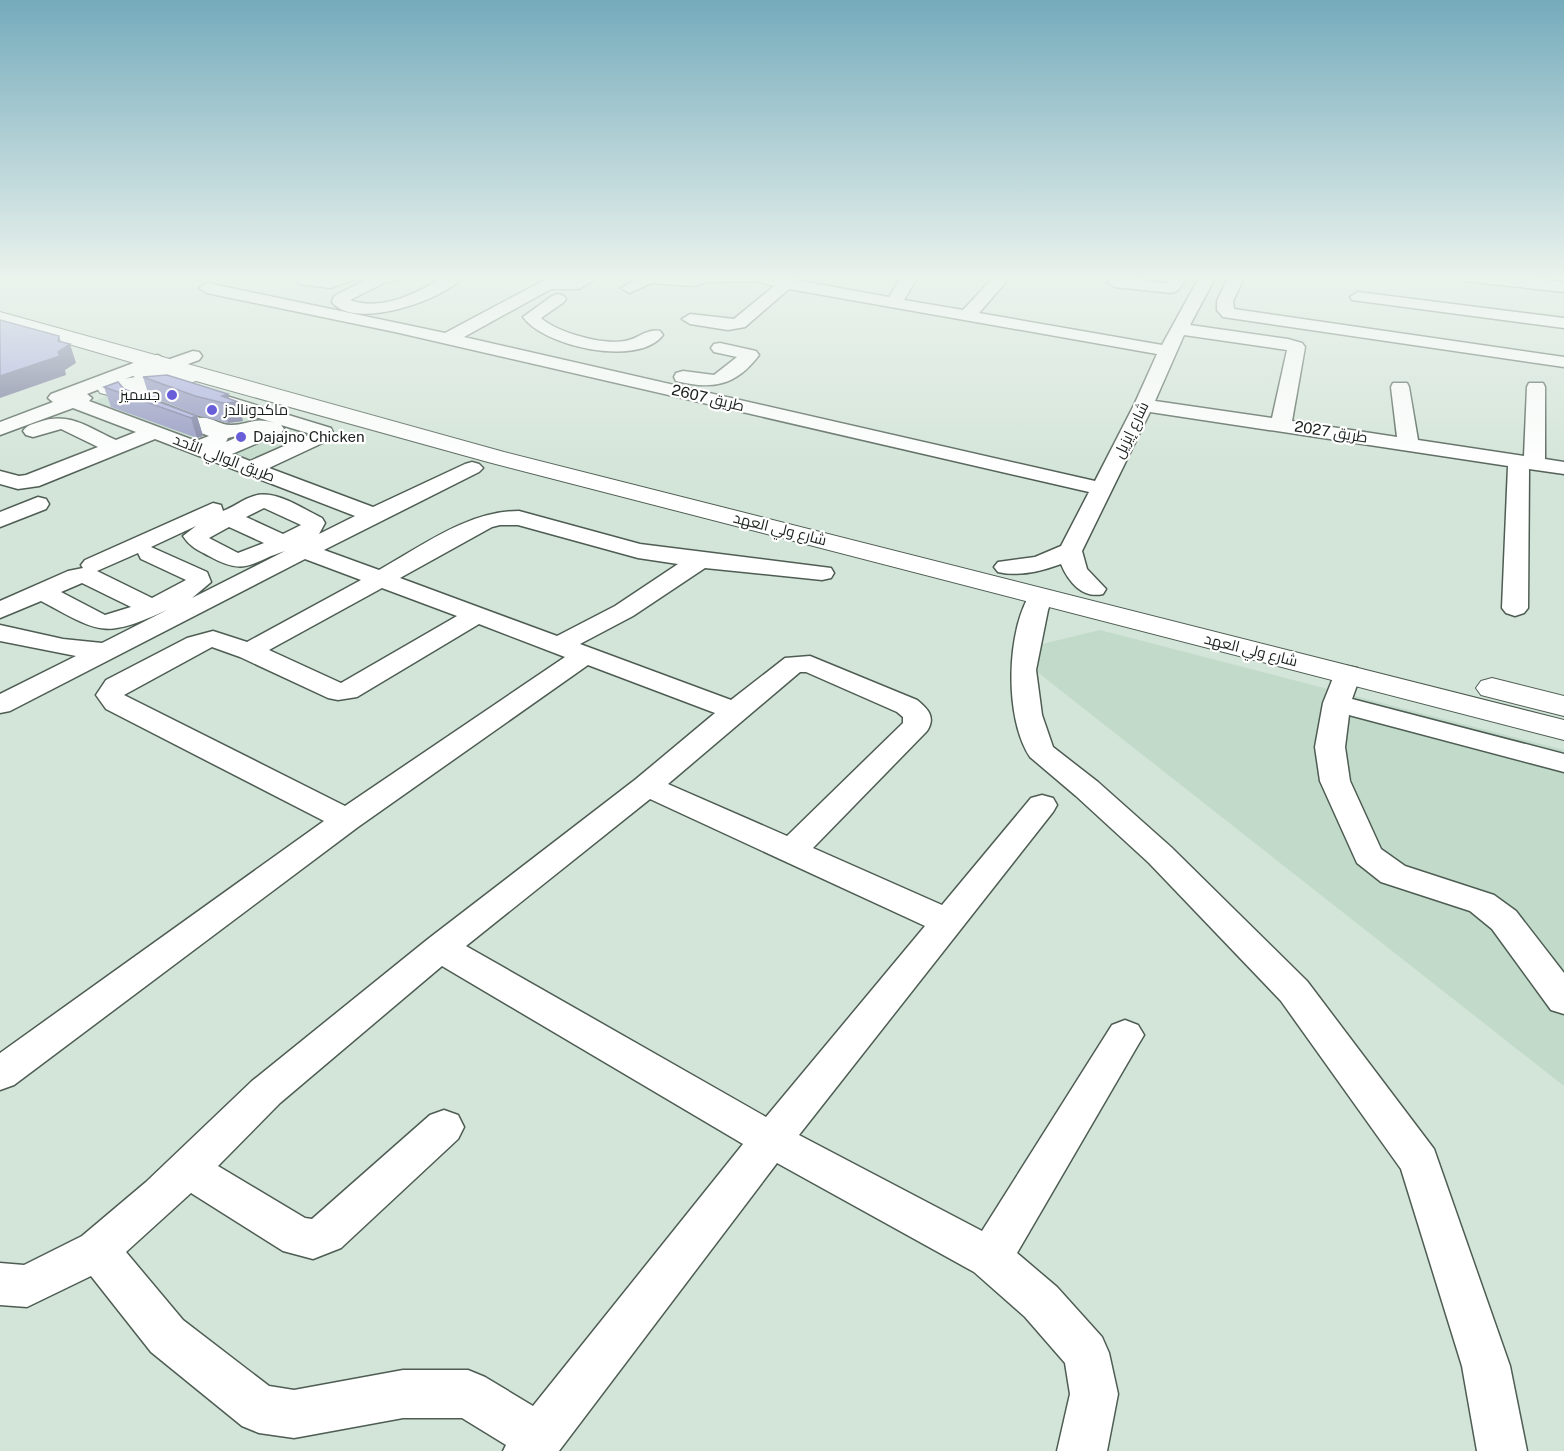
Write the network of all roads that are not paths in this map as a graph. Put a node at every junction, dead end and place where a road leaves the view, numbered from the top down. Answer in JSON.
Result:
{"nodes":[{"id":1,"x":93,"y":344,"type":"edge"},
{"id":2,"x":126,"y":344,"type":"edge"},
{"id":3,"x":469,"y":344,"type":"edge"},
{"id":4,"x":549,"y":344,"type":"edge"},
{"id":5,"x":610,"y":344,"type":"edge"},
{"id":6,"x":635,"y":344,"type":"edge"},
{"id":7,"x":1125,"y":344,"type":"edge"},
{"id":8,"x":1171,"y":344,"type":"edge"},
{"id":9,"x":1286,"y":344,"type":"edge"},
{"id":10,"x":1493,"y":344,"type":"edge"},
{"id":11,"x":108,"y":348,"type":"junction"},
{"id":12,"x":720,"y":348,"type":"dead end"},
{"id":13,"x":1167,"y":351,"type":"junction"},
{"id":14,"x":525,"y":356,"type":"junction"},
{"id":15,"x":175,"y":359,"type":"junction"},
{"id":16,"x":1564,"y":362,"type":"edge"},
{"id":17,"x":208,"y":378,"type":"junction"},
{"id":18,"x":105,"y":385,"type":"junction"},
{"id":19,"x":654,"y":385,"type":"junction"},
{"id":20,"x":1400,"y":387,"type":"dead end"},
{"id":21,"x":1536,"y":387,"type":"dead end"},
{"id":22,"x":68,"y":399,"type":"junction"},
{"id":23,"x":1144,"y":405,"type":"junction"},
{"id":24,"x":169,"y":412,"type":"junction"},
{"id":25,"x":1281,"y":425,"type":"junction"},
{"id":26,"x":142,"y":427,"type":"junction"},
{"id":27,"x":310,"y":427,"type":"junction"},
{"id":28,"x":7,"y":430,"type":"edge"},
{"id":29,"x":1408,"y":444,"type":"junction"},
{"id":30,"x":116,"y":448,"type":"junction"},
{"id":31,"x":206,"y":451,"type":"junction"},
{"id":32,"x":1527,"y":462,"type":"junction"},
{"id":33,"x":472,"y":468,"type":"dead end"},
{"id":34,"x":1564,"y":468,"type":"edge"},
{"id":35,"x":268,"y":474,"type":"junction"},
{"id":36,"x":0,"y":477,"type":"edge"},
{"id":37,"x":1102,"y":489,"type":"junction"},
{"id":38,"x":38,"y":504,"type":"dead end"},
{"id":39,"x":375,"y":514,"type":"junction"},
{"id":40,"x":227,"y":517,"type":"junction"},
{"id":41,"x":0,"y":520,"type":"edge"},
{"id":42,"x":294,"y":547,"type":"junction"},
{"id":43,"x":1070,"y":551,"type":"junction"},
{"id":44,"x":149,"y":554,"type":"dead end"},
{"id":45,"x":700,"y":560,"type":"junction"},
{"id":46,"x":93,"y":565,"type":"dead end"},
{"id":47,"x":1006,"y":567,"type":"junction"},
{"id":48,"x":822,"y":573,"type":"dead end"},
{"id":49,"x":381,"y":579,"type":"junction"},
{"id":50,"x":1047,"y":587,"type":"junction"},
{"id":51,"x":1094,"y":589,"type":"junction"},
{"id":52,"x":40,"y":591,"type":"junction"},
{"id":53,"x":150,"y":607,"type":"junction"},
{"id":54,"x":1515,"y":608,"type":"dead end"},
{"id":55,"x":0,"y":610,"type":"edge"},
{"id":56,"x":477,"y":615,"type":"junction"},
{"id":57,"x":0,"y":633,"type":"edge"},
{"id":58,"x":572,"y":650,"type":"junction"},
{"id":59,"x":104,"y":651,"type":"junction"},
{"id":60,"x":249,"y":651,"type":"junction"},
{"id":61,"x":1342,"y":689,"type":"junction"},
{"id":62,"x":0,"y":705,"type":"edge"},
{"id":63,"x":1564,"y":706,"type":"edge"},
{"id":64,"x":735,"y":711,"type":"junction"},
{"id":65,"x":1564,"y":730,"type":"edge"},
{"id":66,"x":1564,"y":763,"type":"edge"},
{"id":67,"x":647,"y":786,"type":"junction"},
{"id":68,"x":1042,"y":806,"type":"dead end"},
{"id":69,"x":347,"y":820,"type":"junction"},
{"id":70,"x":791,"y":851,"type":"junction"},
{"id":71,"x":948,"y":922,"type":"junction"},
{"id":72,"x":440,"y":948,"type":"junction"},
{"id":73,"x":1564,"y":1000,"type":"edge"},
{"id":74,"x":1125,"y":1035,"type":"dead end"},
{"id":75,"x":0,"y":1074,"type":"edge"},
{"id":76,"x":444,"y":1127,"type":"dead end"},
{"id":77,"x":771,"y":1140,"type":"junction"},
{"id":78,"x":187,"y":1169,"type":"junction"},
{"id":79,"x":98,"y":1250,"type":"junction"},
{"id":80,"x":990,"y":1258,"type":"junction"},
{"id":81,"x":0,"y":1284,"type":"edge"},
{"id":82,"x":533,"y":1444,"type":"edge"},
{"id":83,"x":1082,"y":1451,"type":"edge"},
{"id":84,"x":1502,"y":1451,"type":"edge"}],
"edges":[{"from":1,"to":11,"type":"main road","name":"شارع ولي العهد"},
{"from":2,"to":15,"type":"main road","name":"شارع ولي العهد"},
{"from":3,"to":14,"type":"street","name":"طريق 2607"},
{"from":4,"to":14,"type":"street"},
{"from":5,"to":6,"type":"street"},
{"from":7,"to":13,"type":"street"},
{"from":8,"to":13,"type":"street","name":"شارع إيزيل"},
{"from":9,"to":25,"type":"street"},
{"from":10,"to":16,"type":"street"},
{"from":11,"to":15,"type":"main road","name":"شارع ولي العهد"},
{"from":11,"to":18,"type":"main road"},
{"from":12,"to":19,"type":"street"},
{"from":13,"to":23,"type":"street","name":"شارع إيزيل"},
{"from":14,"to":19,"type":"street","name":"طريق 2607"},
{"from":15,"to":17,"type":"main road","name":"شارع ولي العهد"},
{"from":15,"to":18,"type":"street"},
{"from":15,"to":47,"type":"main road","name":"شارع ولي العهد"},
{"from":17,"to":18,"type":"main road"},
{"from":17,"to":50,"type":"main road","name":"شارع ولي العهد"},
{"from":18,"to":22,"type":"street"},
{"from":19,"to":37,"type":"street","name":"طريق 2607"},
{"from":20,"to":29,"type":"street"},
{"from":21,"to":32,"type":"street"},
{"from":22,"to":26,"type":"street","name":"طريق الوالي الأحد"},
{"from":22,"to":28,"type":"street"},
{"from":23,"to":25,"type":"street","name":"طريق 2027"},
{"from":23,"to":37,"type":"street","name":"شارع إيزيل"},
{"from":24,"to":26,"type":"street"},
{"from":24,"to":27,"type":"street"},
{"from":24,"to":27,"type":"street"},
{"from":24,"to":31,"type":"street"},
{"from":24,"to":31,"type":"street"},
{"from":25,"to":29,"type":"street","name":"طريق 2027"},
{"from":26,"to":30,"type":"street"},
{"from":26,"to":31,"type":"street","name":"طريق الوالي الأحد"},
{"from":27,"to":35,"type":"street"},
{"from":28,"to":30,"type":"street"},
{"from":29,"to":32,"type":"street","name":"طريق 2027"},
{"from":30,"to":36,"type":"street"},
{"from":31,"to":35,"type":"street","name":"طريق الوالي الأحد"},
{"from":32,"to":34,"type":"street","name":"طريق 2027"},
{"from":32,"to":54,"type":"street"},
{"from":33,"to":39,"type":"street"},
{"from":35,"to":39,"type":"street","name":"طريق الوالي الأحد"},
{"from":35,"to":46,"type":"street"},
{"from":37,"to":43,"type":"street","name":"شارع إيزيل"},
{"from":38,"to":41,"type":"street"},
{"from":39,"to":42,"type":"street"},
{"from":40,"to":42,"type":"street"},
{"from":40,"to":42,"type":"street"},
{"from":40,"to":42,"type":"street"},
{"from":42,"to":49,"type":"street"},
{"from":42,"to":59,"type":"street"},
{"from":43,"to":47,"type":"street"},
{"from":43,"to":51,"type":"street"},
{"from":44,"to":53,"type":"street"},
{"from":45,"to":48,"type":"street"},
{"from":45,"to":49,"type":"street"},
{"from":45,"to":58,"type":"street"},
{"from":47,"to":50,"type":"main road","name":"شارع ولي العهد"},
{"from":49,"to":56,"type":"street"},
{"from":49,"to":60,"type":"street"},
{"from":50,"to":51,"type":"main road","name":"شارع ولي العهد"},
{"from":50,"to":61,"type":"main road","name":"شارع ولي العهد"},
{"from":50,"to":84,"type":"street"},
{"from":51,"to":63,"type":"main road","name":"شارع ولي العهد"},
{"from":52,"to":53,"type":"street"},
{"from":52,"to":53,"type":"street"},
{"from":52,"to":55,"type":"street"},
{"from":56,"to":58,"type":"street"},
{"from":56,"to":60,"type":"street"},
{"from":57,"to":59,"type":"street"},
{"from":58,"to":64,"type":"street"},
{"from":58,"to":69,"type":"street"},
{"from":59,"to":62,"type":"street"},
{"from":60,"to":69,"type":"street"},
{"from":61,"to":65,"type":"main road","name":"شارع ولي العهد"},
{"from":61,"to":66,"type":"street"},
{"from":61,"to":73,"type":"street"},
{"from":64,"to":67,"type":"street"},
{"from":64,"to":70,"type":"street"},
{"from":67,"to":70,"type":"street"},
{"from":67,"to":72,"type":"street"},
{"from":68,"to":71,"type":"street"},
{"from":69,"to":75,"type":"street"},
{"from":70,"to":71,"type":"street"},
{"from":71,"to":77,"type":"street"},
{"from":72,"to":77,"type":"street"},
{"from":72,"to":78,"type":"street"},
{"from":74,"to":80,"type":"street"},
{"from":76,"to":78,"type":"street"},
{"from":77,"to":80,"type":"street"},
{"from":77,"to":82,"type":"street"},
{"from":78,"to":79,"type":"street"},
{"from":79,"to":81,"type":"street"},
{"from":79,"to":82,"type":"street"},
{"from":80,"to":83,"type":"street"}]}
